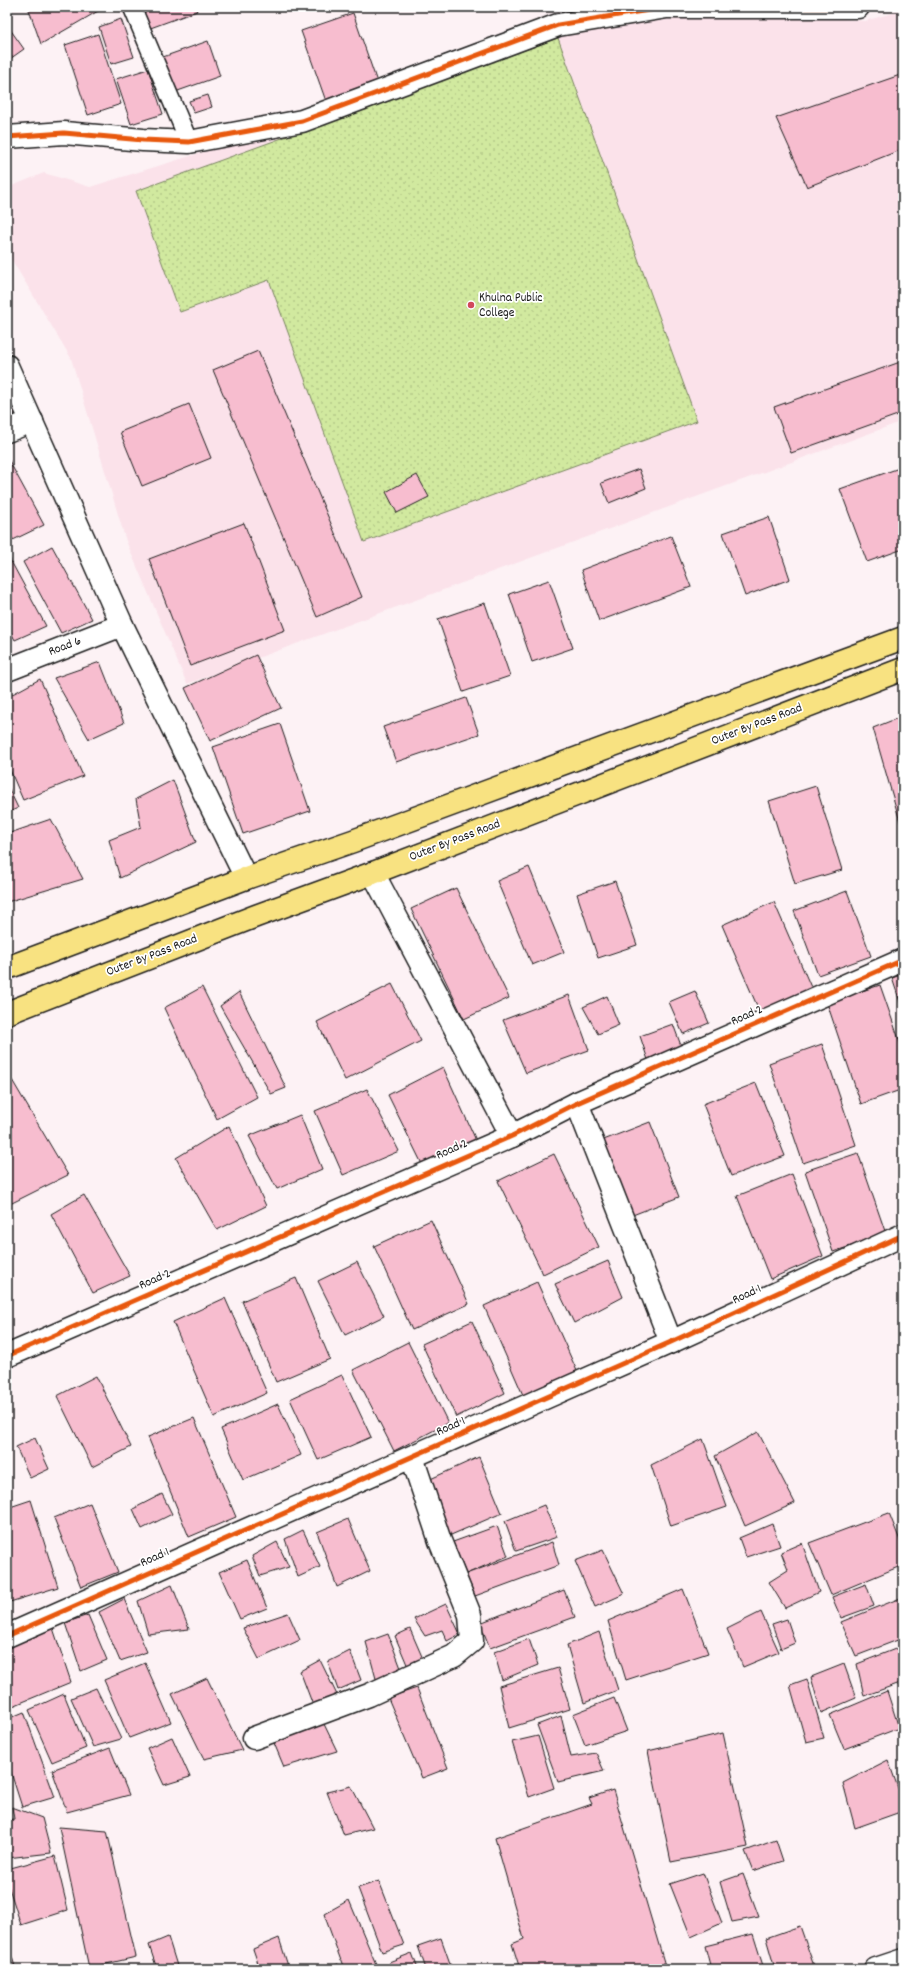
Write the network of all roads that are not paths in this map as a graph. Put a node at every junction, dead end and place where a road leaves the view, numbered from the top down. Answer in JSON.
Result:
{"nodes":[{"id":1,"x":132,"y":7,"type":"edge"},
{"id":2,"x":792,"y":7,"type":"edge"},
{"id":3,"x":858,"y":7,"type":"edge"},
{"id":4,"x":7,"y":137,"type":"edge"},
{"id":5,"x":189,"y":142,"type":"junction"},
{"id":6,"x":7,"y":366,"type":"edge"},
{"id":7,"x":32,"y":421,"type":"junction"},
{"id":8,"x":7,"y":431,"type":"edge"},
{"id":9,"x":122,"y":625,"type":"junction"},
{"id":10,"x":903,"y":638,"type":"edge"},
{"id":11,"x":903,"y":669,"type":"edge"},
{"id":12,"x":7,"y":670,"type":"edge"},
{"id":13,"x":373,"y":873,"type":"junction"},
{"id":14,"x":246,"y":878,"type":"junction"},
{"id":15,"x":903,"y":960,"type":"edge"},
{"id":16,"x":7,"y":968,"type":"edge"},
{"id":17,"x":7,"y":1013,"type":"edge"},
{"id":18,"x":577,"y":1103,"type":"junction"},
{"id":19,"x":512,"y":1136,"type":"junction"},
{"id":20,"x":903,"y":1235,"type":"edge"},
{"id":21,"x":671,"y":1342,"type":"junction"},
{"id":22,"x":7,"y":1356,"type":"edge"},
{"id":23,"x":412,"y":1457,"type":"junction"},
{"id":24,"x":7,"y":1636,"type":"edge"},
{"id":25,"x":254,"y":1738,"type":"dead end"},
{"id":26,"x":903,"y":1960,"type":"edge"},
{"id":27,"x":876,"y":1969,"type":"edge"}],
"edges":[{"from":1,"to":5,"type":"lane"},
{"from":2,"to":3,"type":"street"},
{"from":2,"to":5,"type":"street"},
{"from":4,"to":5,"type":"street"},
{"from":6,"to":7,"type":"street"},
{"from":7,"to":8,"type":"street"},
{"from":7,"to":9,"type":"street"},
{"from":9,"to":12,"type":"street","name":"Road 6"},
{"from":9,"to":14,"type":"street"},
{"from":10,"to":14,"type":"main road"},
{"from":11,"to":13,"type":"main road","name":"Outer By Pass Road"},
{"from":13,"to":17,"type":"main road","name":"Outer By Pass Road"},
{"from":13,"to":19,"type":"street"},
{"from":14,"to":16,"type":"main road"},
{"from":15,"to":18,"type":"street","name":"Road 2"},
{"from":18,"to":19,"type":"street","name":"Road 2"},
{"from":18,"to":21,"type":"street"},
{"from":19,"to":22,"type":"street","name":"Road 2"},
{"from":20,"to":21,"type":"street","name":"Road 1"},
{"from":21,"to":23,"type":"street","name":"Road 1"},
{"from":23,"to":24,"type":"street","name":"Road 1"},
{"from":23,"to":25,"type":"street"},
{"from":26,"to":27,"type":"street"}]}
